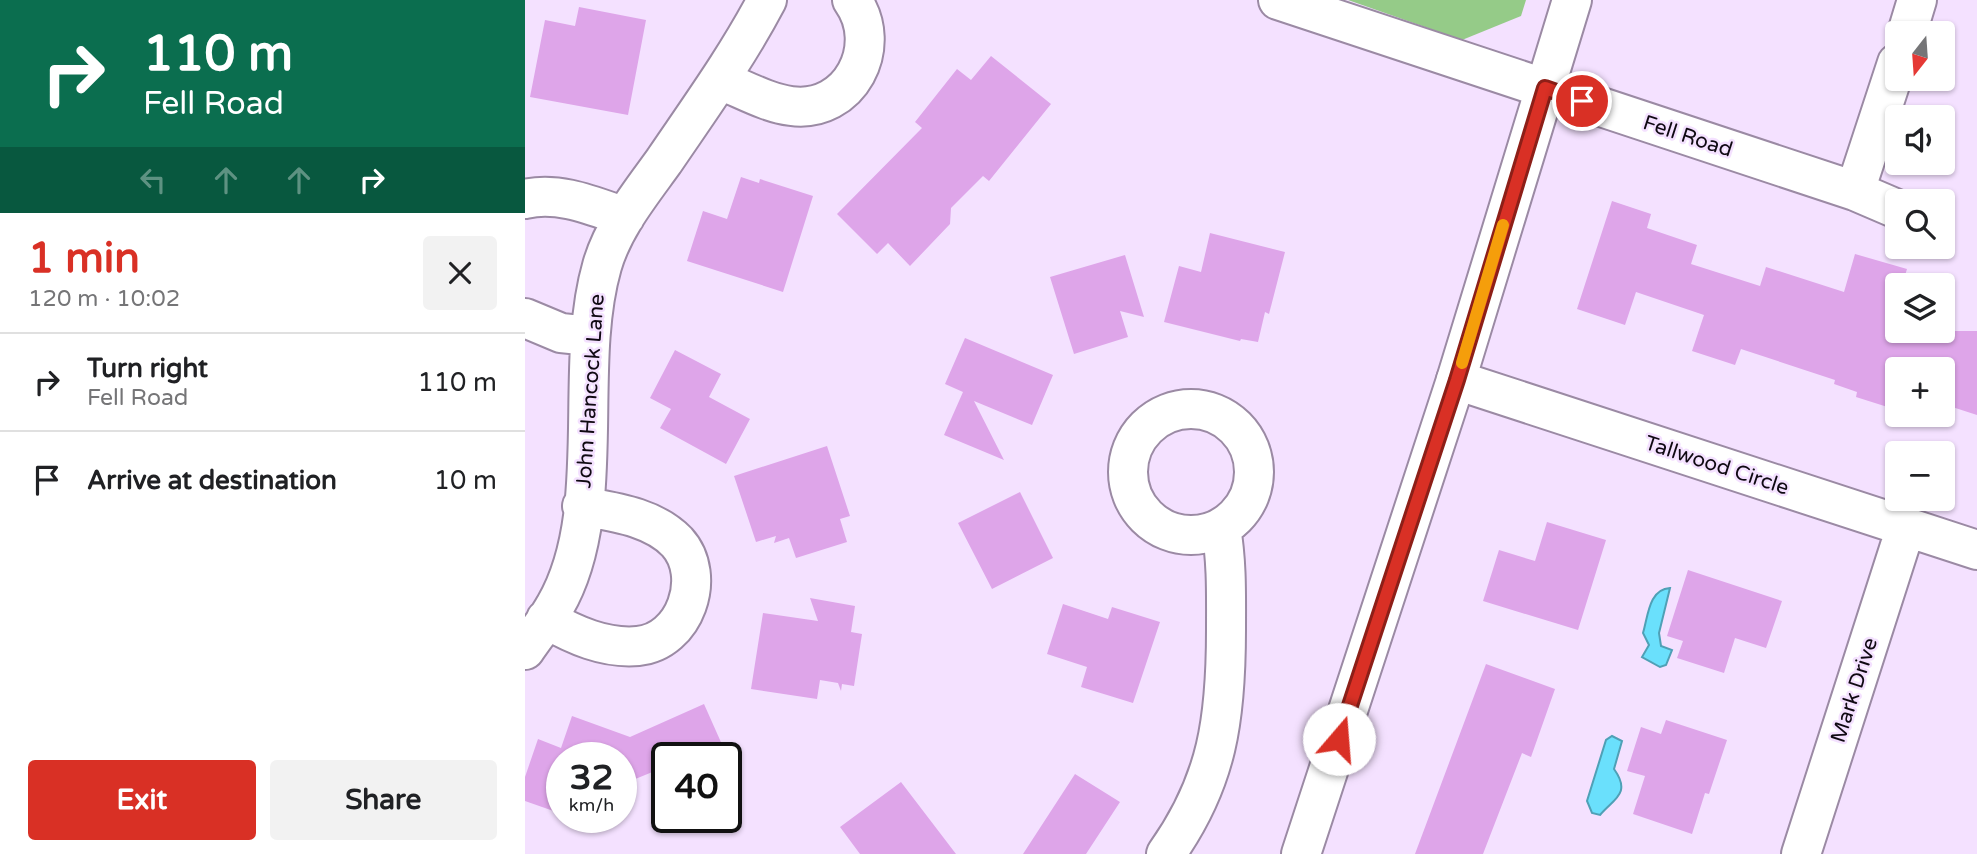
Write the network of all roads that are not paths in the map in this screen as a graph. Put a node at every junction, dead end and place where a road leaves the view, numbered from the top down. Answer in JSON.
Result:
{"nodes":[{"id":1,"x":767,"y":0,"type":"edge"},
{"id":2,"x":852,"y":0,"type":"edge"},
{"id":3,"x":1279,"y":0,"type":"edge"},
{"id":4,"x":1572,"y":0,"type":"edge"},
{"id":5,"x":1917,"y":0,"type":"edge"},
{"id":6,"x":1911,"y":21,"type":"edge"},
{"id":7,"x":720,"y":80,"type":"junction"},
{"id":8,"x":1545,"y":88,"type":"junction"},
{"id":9,"x":1888,"y":91,"type":"edge"},
{"id":10,"x":1855,"y":191,"type":"junction"},
{"id":11,"x":525,"y":199,"type":"edge"},
{"id":12,"x":1885,"y":204,"type":"edge"},
{"id":13,"x":625,"y":217,"type":"junction"},
{"id":14,"x":525,"y":318,"type":"edge"},
{"id":15,"x":590,"y":336,"type":"junction"},
{"id":16,"x":1457,"y":380,"type":"junction"},
{"id":17,"x":582,"y":506,"type":"junction"},
{"id":18,"x":1906,"y":527,"type":"junction"},
{"id":19,"x":1221,"y":528,"type":"dead end"},
{"id":20,"x":1977,"y":550,"type":"edge"},
{"id":21,"x":535,"y":634,"type":"edge"},
{"id":22,"x":1166,"y":854,"type":"edge"},
{"id":23,"x":1301,"y":854,"type":"edge"},
{"id":24,"x":1801,"y":854,"type":"edge"}],
"edges":[{"from":1,"to":7,"type":"street","name":"John Hancock Lane"},
{"from":2,"to":7,"type":"street"},
{"from":3,"to":8,"type":"street","name":"Fell Road"},
{"from":4,"to":8,"type":"street"},
{"from":5,"to":6,"type":"street"},
{"from":7,"to":13,"type":"street","name":"John Hancock Lane"},
{"from":8,"to":10,"type":"street","name":"Fell Road"},
{"from":8,"to":16,"type":"street"},
{"from":9,"to":10,"type":"street"},
{"from":10,"to":12,"type":"street","name":"Fell Road"},
{"from":11,"to":13,"type":"street"},
{"from":13,"to":15,"type":"street","name":"John Hancock Lane"},
{"from":14,"to":15,"type":"street"},
{"from":15,"to":17,"type":"street","name":"John Hancock Lane"},
{"from":16,"to":18,"type":"street","name":"Tallwood Circle"},
{"from":16,"to":23,"type":"street"},
{"from":17,"to":21,"type":"street","name":"John Hancock Lane"},
{"from":17,"to":21,"type":"street"},
{"from":18,"to":20,"type":"street","name":"Tallwood Circle"},
{"from":18,"to":24,"type":"street","name":"Mark Drive"},
{"from":19,"to":22,"type":"street"}]}
